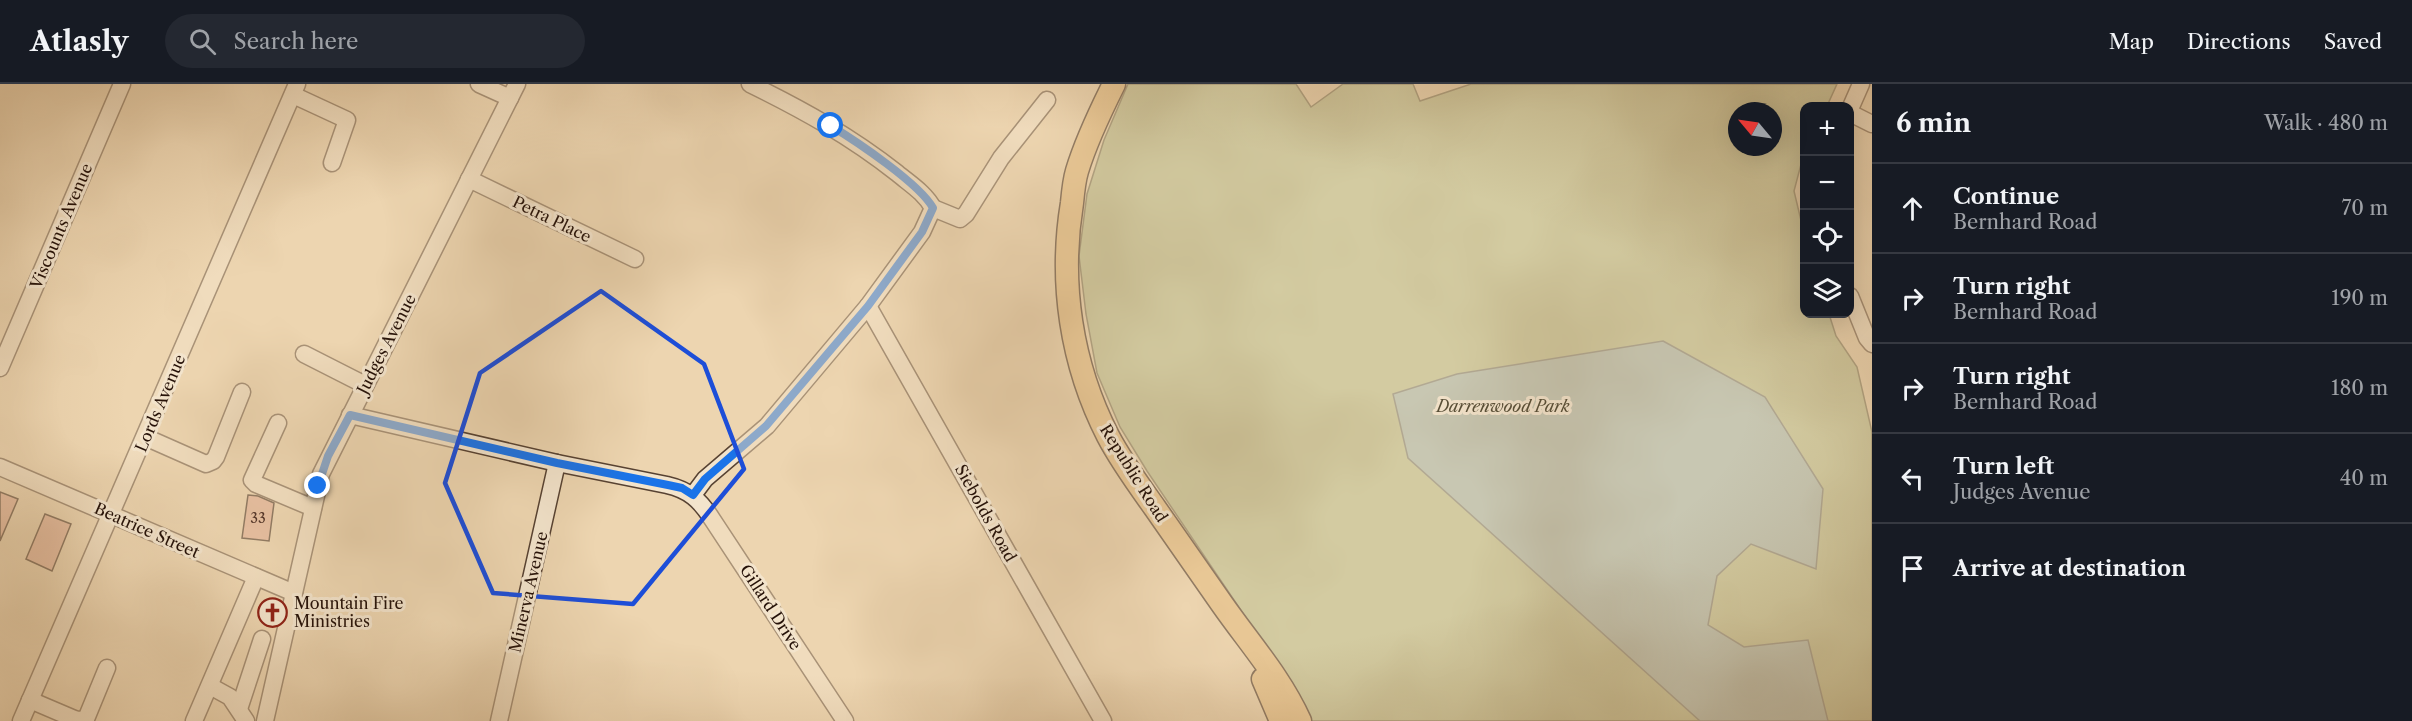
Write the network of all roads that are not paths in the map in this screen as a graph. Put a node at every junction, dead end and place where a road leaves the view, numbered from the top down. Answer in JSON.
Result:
{"nodes":[{"id":1,"x":122,"y":84,"type":"edge"},
{"id":2,"x":479,"y":84,"type":"edge"},
{"id":3,"x":1114,"y":84,"type":"edge"},
{"id":4,"x":1861,"y":84,"type":"edge"},
{"id":5,"x":760,"y":86,"type":"edge"},
{"id":6,"x":295,"y":90,"type":"edge"},
{"id":7,"x":514,"y":91,"type":"edge"},
{"id":8,"x":1047,"y":100,"type":"dead end"},
{"id":9,"x":1854,"y":102,"type":"edge"},
{"id":10,"x":1854,"y":113,"type":"edge"},
{"id":11,"x":1872,"y":124,"type":"edge"},
{"id":12,"x":332,"y":163,"type":"dead end"},
{"id":13,"x":469,"y":179,"type":"junction"},
{"id":14,"x":933,"y":208,"type":"junction"},
{"id":15,"x":634,"y":260,"type":"dead end"},
{"id":16,"x":868,"y":306,"type":"junction"},
{"id":17,"x":1854,"y":306,"type":"edge"},
{"id":18,"x":1872,"y":344,"type":"edge"},
{"id":19,"x":304,"y":354,"type":"dead end"},
{"id":20,"x":0,"y":368,"type":"edge"},
{"id":21,"x":365,"y":385,"type":"junction"},
{"id":22,"x":242,"y":392,"type":"dead end"},
{"id":23,"x":350,"y":415,"type":"junction"},
{"id":24,"x":278,"y":423,"type":"dead end"},
{"id":25,"x":145,"y":437,"type":"junction"},
{"id":26,"x":557,"y":463,"type":"junction"},
{"id":27,"x":0,"y":467,"type":"edge"},
{"id":28,"x":693,"y":495,"type":"junction"},
{"id":29,"x":313,"y":508,"type":"junction"},
{"id":30,"x":111,"y":514,"type":"junction"},
{"id":31,"x":256,"y":577,"type":"junction"},
{"id":32,"x":294,"y":593,"type":"junction"},
{"id":33,"x":1245,"y":636,"type":"junction"},
{"id":34,"x":262,"y":639,"type":"dead end"},
{"id":35,"x":107,"y":668,"type":"dead end"},
{"id":36,"x":210,"y":686,"type":"junction"},
{"id":37,"x":30,"y":700,"type":"junction"},
{"id":38,"x":242,"y":715,"type":"edge"},
{"id":39,"x":21,"y":721,"type":"edge"},
{"id":40,"x":194,"y":721,"type":"edge"},
{"id":41,"x":265,"y":721,"type":"edge"},
{"id":42,"x":499,"y":721,"type":"edge"},
{"id":43,"x":845,"y":721,"type":"edge"},
{"id":44,"x":1103,"y":721,"type":"edge"},
{"id":45,"x":1281,"y":721,"type":"edge"},
{"id":46,"x":1300,"y":721,"type":"edge"}],
"edges":[{"from":1,"to":20,"type":"street","name":"Viscounts Avenue"},
{"from":2,"to":7,"type":"street"},
{"from":3,"to":33,"type":"main road","name":"Republic Road"},
{"from":4,"to":9,"type":"street"},
{"from":5,"to":14,"type":"street"},
{"from":6,"to":12,"type":"street"},
{"from":6,"to":25,"type":"street","name":"Lords Avenue"},
{"from":7,"to":13,"type":"street","name":"Judges Avenue"},
{"from":8,"to":14,"type":"street"},
{"from":10,"to":11,"type":"street"},
{"from":13,"to":15,"type":"street","name":"Petra Place"},
{"from":13,"to":21,"type":"street","name":"Judges Avenue"},
{"from":14,"to":16,"type":"street"},
{"from":16,"to":28,"type":"street"},
{"from":16,"to":44,"type":"street","name":"Siebolds Road"},
{"from":17,"to":18,"type":"street"},
{"from":19,"to":21,"type":"street"},
{"from":21,"to":23,"type":"street","name":"Judges Avenue"},
{"from":22,"to":25,"type":"street"},
{"from":23,"to":26,"type":"street"},
{"from":23,"to":29,"type":"street","name":"Judges Avenue"},
{"from":24,"to":29,"type":"street"},
{"from":25,"to":30,"type":"street","name":"Lords Avenue"},
{"from":26,"to":28,"type":"street"},
{"from":26,"to":42,"type":"street","name":"Minerva Avenue"},
{"from":27,"to":30,"type":"street","name":"Beatrice Street"},
{"from":28,"to":43,"type":"street","name":"Gillard Drive"},
{"from":29,"to":32,"type":"street","name":"Judges Avenue"},
{"from":30,"to":31,"type":"street","name":"Beatrice Street"},
{"from":30,"to":37,"type":"street","name":"Lords Avenue"},
{"from":31,"to":32,"type":"street","name":"Beatrice Street"},
{"from":31,"to":36,"type":"street"},
{"from":32,"to":41,"type":"street","name":"Judges Avenue"},
{"from":33,"to":45,"type":"main road","name":"Republic Road"},
{"from":33,"to":46,"type":"main road","name":"Republic Road"},
{"from":34,"to":38,"type":"street"},
{"from":35,"to":37,"type":"street"},
{"from":36,"to":38,"type":"street"},
{"from":36,"to":40,"type":"street"},
{"from":37,"to":39,"type":"street","name":"Lords Avenue"}]}
